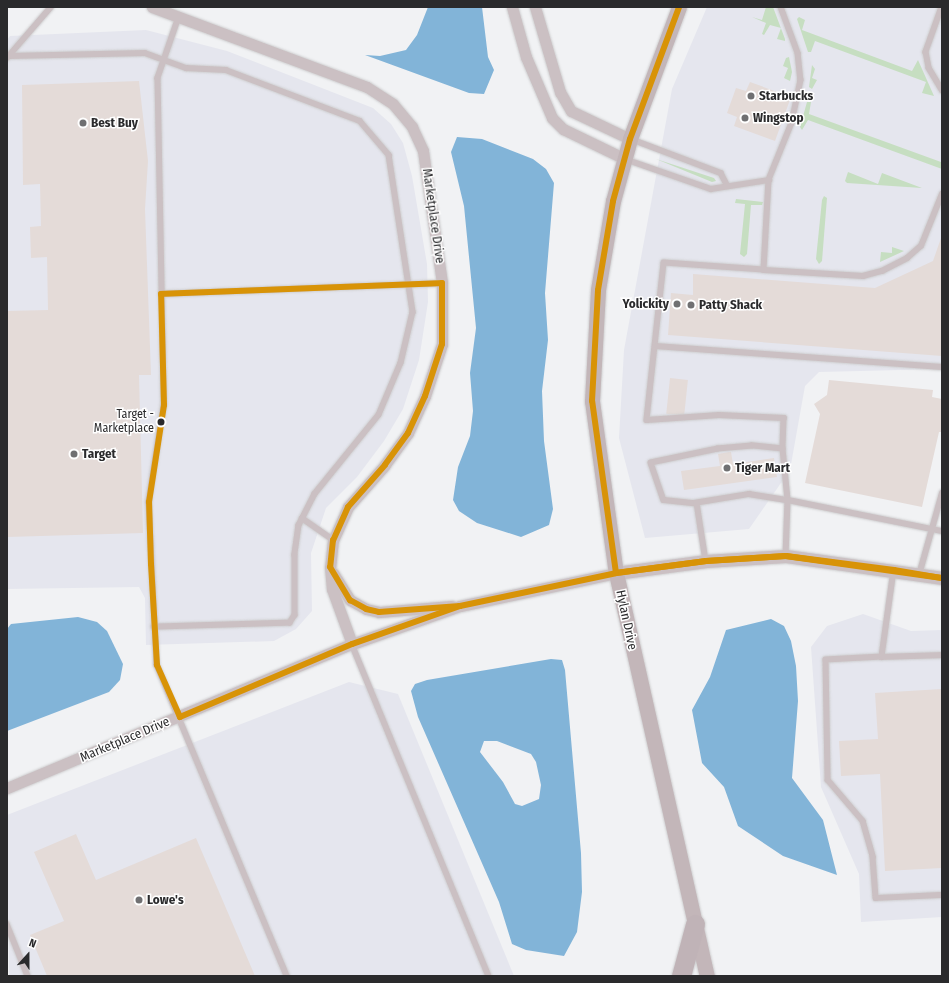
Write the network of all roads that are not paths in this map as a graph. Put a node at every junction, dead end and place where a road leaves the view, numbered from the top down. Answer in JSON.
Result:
{"nodes":[{"id":1,"x":51,"y":7,"type":"edge"},
{"id":2,"x":152,"y":7,"type":"edge"},
{"id":3,"x":512,"y":7,"type":"edge"},
{"id":4,"x":535,"y":7,"type":"edge"},
{"id":5,"x":679,"y":7,"type":"edge"},
{"id":6,"x":781,"y":7,"type":"edge"},
{"id":7,"x":942,"y":7,"type":"edge"},
{"id":8,"x":179,"y":17,"type":"junction"},
{"id":9,"x":8,"y":58,"type":"edge"},
{"id":10,"x":164,"y":59,"type":"junction"},
{"id":11,"x":942,"y":90,"type":"edge"},
{"id":12,"x":630,"y":139,"type":"junction"},
{"id":13,"x":624,"y":159,"type":"junction"},
{"id":14,"x":769,"y":180,"type":"junction"},
{"id":15,"x":728,"y":184,"type":"junction"},
{"id":16,"x":942,"y":194,"type":"edge"},
{"id":17,"x":764,"y":270,"type":"junction"},
{"id":18,"x":442,"y":283,"type":"junction"},
{"id":19,"x":407,"y":286,"type":"junction"},
{"id":20,"x":162,"y":294,"type":"junction"},
{"id":21,"x":655,"y":346,"type":"junction"},
{"id":22,"x":942,"y":367,"type":"edge"},
{"id":23,"x":783,"y":450,"type":"junction"},
{"id":24,"x":942,"y":493,"type":"edge"},
{"id":25,"x":788,"y":500,"type":"junction"},
{"id":26,"x":697,"y":503,"type":"junction"},
{"id":27,"x":940,"y":507,"type":"edge"},
{"id":28,"x":302,"y":518,"type":"junction"},
{"id":29,"x":932,"y":529,"type":"junction"},
{"id":30,"x":942,"y":532,"type":"edge"},
{"id":31,"x":333,"y":540,"type":"junction"},
{"id":32,"x":786,"y":556,"type":"junction"},
{"id":33,"x":706,"y":561,"type":"junction"},
{"id":34,"x":330,"y":567,"type":"junction"},
{"id":35,"x":894,"y":570,"type":"junction"},
{"id":36,"x":616,"y":573,"type":"junction"},
{"id":37,"x":919,"y":574,"type":"junction"},
{"id":38,"x":942,"y":578,"type":"edge"},
{"id":39,"x":460,"y":606,"type":"junction"},
{"id":40,"x":154,"y":626,"type":"junction"},
{"id":41,"x":352,"y":644,"type":"junction"},
{"id":42,"x":942,"y":655,"type":"edge"},
{"id":43,"x":882,"y":657,"type":"junction"},
{"id":44,"x":180,"y":717,"type":"junction"},
{"id":45,"x":7,"y":788,"type":"edge"},
{"id":46,"x":942,"y":895,"type":"edge"},
{"id":47,"x":7,"y":924,"type":"edge"},
{"id":48,"x":695,"y":924,"type":"junction"},
{"id":49,"x":28,"y":976,"type":"edge"},
{"id":50,"x":288,"y":976,"type":"edge"},
{"id":51,"x":489,"y":976,"type":"edge"},
{"id":52,"x":681,"y":976,"type":"edge"},
{"id":53,"x":707,"y":976,"type":"edge"}],
"edges":[{"from":1,"to":9,"type":"lane"},
{"from":2,"to":8,"type":"street","name":"Marketplace Drive"},
{"from":3,"to":13,"type":"street"},
{"from":4,"to":12,"type":"street"},
{"from":5,"to":12,"type":"main road","name":"Hylan Drive"},
{"from":6,"to":14,"type":"lane"},
{"from":7,"to":11,"type":"lane"},
{"from":8,"to":10,"type":"lane"},
{"from":8,"to":18,"type":"street","name":"Marketplace Drive"},
{"from":9,"to":10,"type":"lane"},
{"from":10,"to":19,"type":"lane"},
{"from":10,"to":20,"type":"lane"},
{"from":12,"to":13,"type":"main road","name":"Hylan Drive"},
{"from":12,"to":15,"type":"lane"},
{"from":13,"to":15,"type":"lane"},
{"from":13,"to":36,"type":"main road","name":"Hylan Drive"},
{"from":14,"to":15,"type":"lane"},
{"from":14,"to":17,"type":"lane"},
{"from":16,"to":17,"type":"lane"},
{"from":17,"to":21,"type":"lane"},
{"from":18,"to":19,"type":"lane"},
{"from":18,"to":31,"type":"street","name":"Marketplace Drive"},
{"from":19,"to":20,"type":"lane"},
{"from":19,"to":28,"type":"lane"},
{"from":20,"to":40,"type":"lane"},
{"from":21,"to":22,"type":"lane"},
{"from":21,"to":23,"type":"lane"},
{"from":23,"to":25,"type":"lane"},
{"from":23,"to":26,"type":"lane"},
{"from":24,"to":27,"type":"lane"},
{"from":25,"to":26,"type":"lane"},
{"from":25,"to":29,"type":"lane"},
{"from":25,"to":32,"type":"lane"},
{"from":26,"to":33,"type":"lane"},
{"from":27,"to":29,"type":"lane"},
{"from":28,"to":31,"type":"lane"},
{"from":28,"to":40,"type":"lane"},
{"from":29,"to":30,"type":"lane"},
{"from":29,"to":37,"type":"lane"},
{"from":31,"to":34,"type":"street","name":"Marketplace Drive"},
{"from":32,"to":33,"type":"street","name":"Marketplace Drive"},
{"from":32,"to":35,"type":"street","name":"Marketplace Drive"},
{"from":33,"to":36,"type":"street","name":"Marketplace Drive"},
{"from":34,"to":39,"type":"street","name":"Marketplace Drive"},
{"from":34,"to":41,"type":"street","name":"Marketplace Drive"},
{"from":35,"to":37,"type":"street","name":"Marketplace Drive"},
{"from":35,"to":43,"type":"lane"},
{"from":36,"to":39,"type":"street","name":"Marketplace Drive"},
{"from":36,"to":48,"type":"main road","name":"Hylan Drive"},
{"from":37,"to":38,"type":"street","name":"Marketplace Drive"},
{"from":39,"to":41,"type":"street","name":"Marketplace Drive"},
{"from":40,"to":44,"type":"lane"},
{"from":41,"to":44,"type":"street","name":"Marketplace Drive"},
{"from":41,"to":51,"type":"lane"},
{"from":42,"to":43,"type":"lane"},
{"from":43,"to":46,"type":"lane"},
{"from":44,"to":45,"type":"street","name":"Marketplace Drive"},
{"from":44,"to":50,"type":"lane"},
{"from":47,"to":49,"type":"lane"},
{"from":48,"to":52,"type":"highway"},
{"from":48,"to":53,"type":"main road","name":"Hylan Drive"}]}
